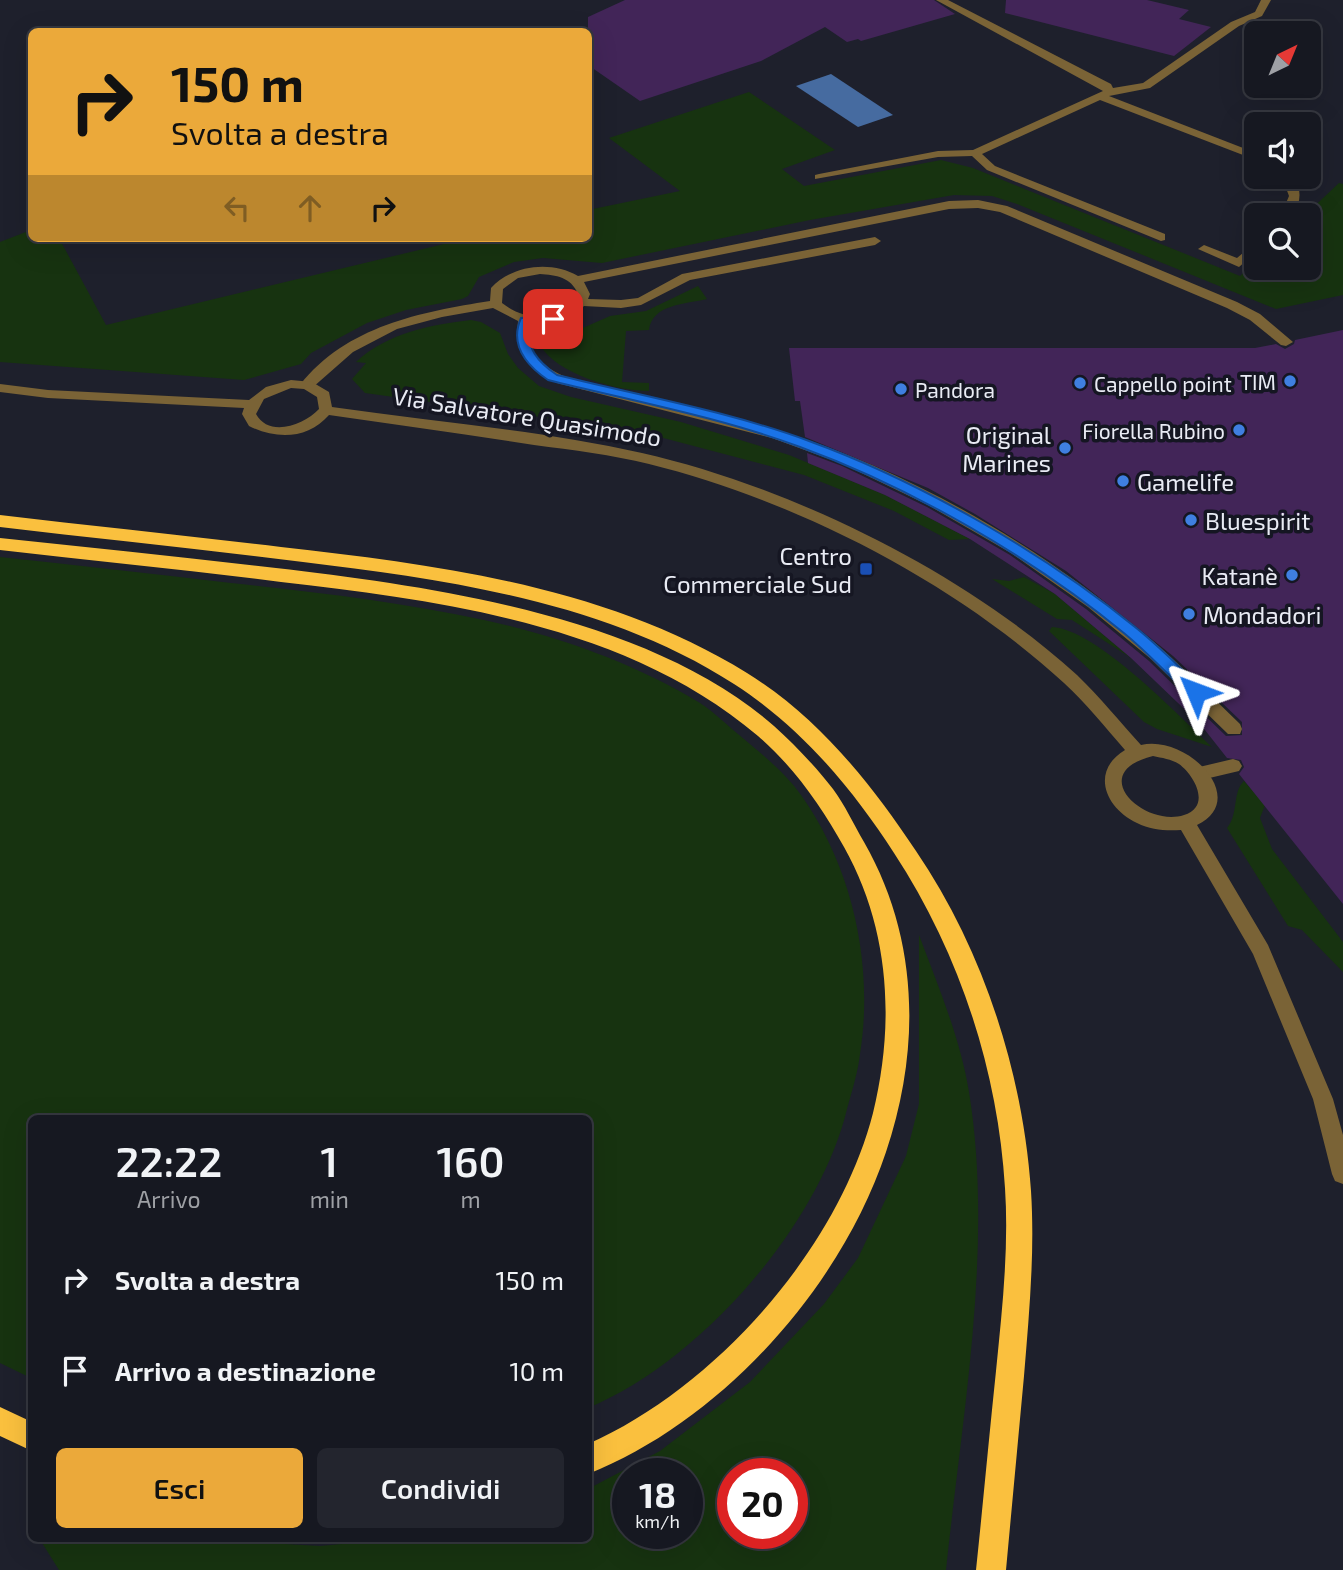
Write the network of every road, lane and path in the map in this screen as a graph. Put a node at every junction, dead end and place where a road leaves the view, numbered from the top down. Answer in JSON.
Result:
{"nodes":[{"id":1,"x":941,"y":0,"type":"edge"},
{"id":2,"x":1266,"y":0,"type":"edge"},
{"id":3,"x":1105,"y":94,"type":"junction"},
{"id":4,"x":1244,"y":152,"type":"edge"},
{"id":5,"x":975,"y":153,"type":"junction"},
{"id":6,"x":819,"y":177,"type":"dead end"},
{"id":7,"x":1161,"y":237,"type":"dead end"},
{"id":8,"x":875,"y":241,"type":"dead end"},
{"id":9,"x":1204,"y":249,"type":"dead end"},
{"id":10,"x":1244,"y":258,"type":"edge"},
{"id":11,"x":576,"y":280,"type":"junction"},
{"id":12,"x":582,"y":302,"type":"junction"},
{"id":13,"x":496,"y":304,"type":"junction"},
{"id":14,"x":526,"y":320,"type":"junction"},
{"id":15,"x":1286,"y":342,"type":"dead end"},
{"id":16,"x":307,"y":386,"type":"junction"},
{"id":17,"x":0,"y":388,"type":"edge"},
{"id":18,"x":252,"y":404,"type":"junction"},
{"id":19,"x":326,"y":411,"type":"junction"},
{"id":20,"x":0,"y":521,"type":"edge"},
{"id":21,"x":0,"y":544,"type":"edge"},
{"id":22,"x":1234,"y":729,"type":"dead end"},
{"id":23,"x":1136,"y":751,"type":"junction"},
{"id":24,"x":1233,"y":766,"type":"dead end"},
{"id":25,"x":1201,"y":773,"type":"junction"},
{"id":26,"x":1186,"y":823,"type":"junction"},
{"id":27,"x":1343,"y":1174,"type":"edge"},
{"id":28,"x":0,"y":1421,"type":"edge"},
{"id":29,"x":28,"y":1435,"type":"edge"},
{"id":30,"x":592,"y":1458,"type":"edge"},
{"id":31,"x":991,"y":1570,"type":"edge"}],
"edges":[{"from":1,"to":3,"type":"street"},
{"from":2,"to":3,"type":"street"},
{"from":3,"to":4,"type":"street"},
{"from":3,"to":5,"type":"street"},
{"from":5,"to":6,"type":"street"},
{"from":5,"to":7,"type":"street"},
{"from":8,"to":12,"type":"street"},
{"from":9,"to":10,"type":"street"},
{"from":11,"to":12,"type":"street"},
{"from":11,"to":13,"type":"street"},
{"from":11,"to":15,"type":"street"},
{"from":12,"to":14,"type":"street"},
{"from":13,"to":14,"type":"street"},
{"from":13,"to":16,"type":"street"},
{"from":14,"to":22,"type":"street"},
{"from":16,"to":18,"type":"street"},
{"from":16,"to":19,"type":"street"},
{"from":17,"to":18,"type":"street"},
{"from":18,"to":19,"type":"street"},
{"from":19,"to":23,"type":"street","name":"Via Salvatore Quasimodo"},
{"from":20,"to":31,"type":"highway"},
{"from":21,"to":30,"type":"highway"},
{"from":23,"to":25,"type":"street"},
{"from":23,"to":26,"type":"street"},
{"from":24,"to":25,"type":"street"},
{"from":25,"to":26,"type":"street"},
{"from":26,"to":27,"type":"street"},
{"from":28,"to":29,"type":"highway"}]}
